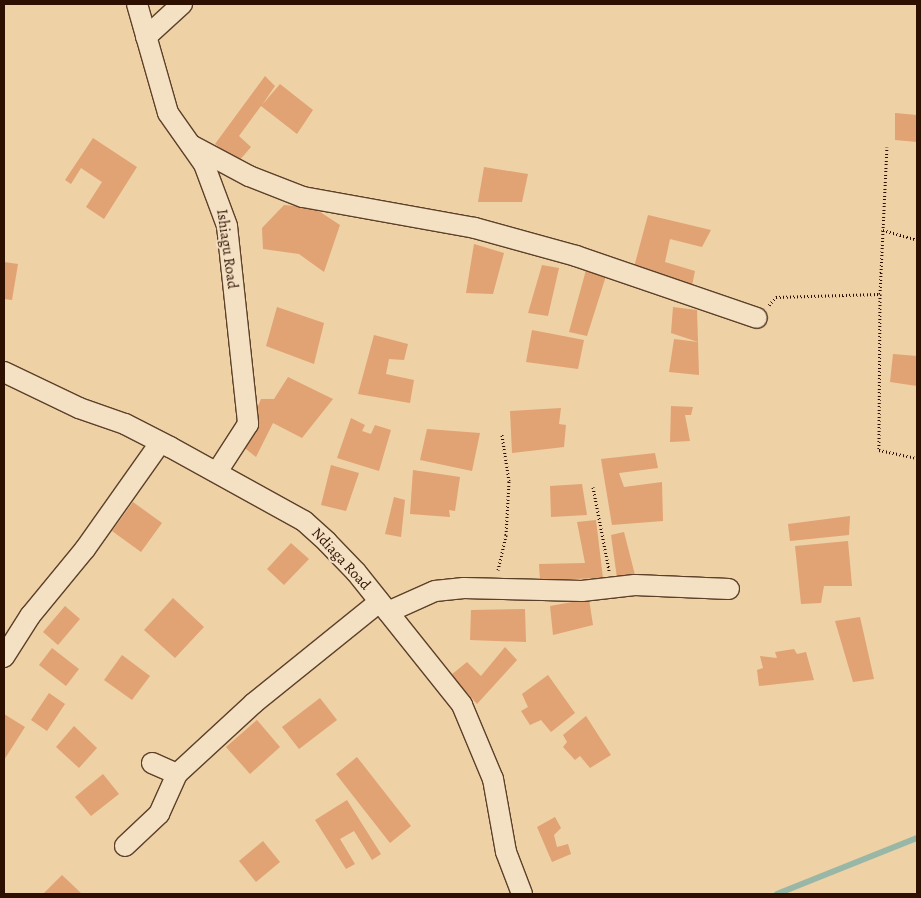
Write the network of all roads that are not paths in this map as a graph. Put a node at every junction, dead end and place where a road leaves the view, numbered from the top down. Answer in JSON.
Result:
{"nodes":[{"id":1,"x":137,"y":4,"type":"edge"},
{"id":2,"x":182,"y":4,"type":"edge"},
{"id":3,"x":146,"y":37,"type":"junction"},
{"id":4,"x":191,"y":145,"type":"junction"},
{"id":5,"x":757,"y":318,"type":"road end"},
{"id":6,"x":4,"y":372,"type":"edge"},
{"id":7,"x":160,"y":443,"type":"junction"},
{"id":8,"x":216,"y":472,"type":"junction"},
{"id":9,"x":730,"y":589,"type":"dead end"},
{"id":10,"x":384,"y":607,"type":"junction"},
{"id":11,"x":4,"y":657,"type":"edge"},
{"id":12,"x":152,"y":763,"type":"dead end"},
{"id":13,"x":177,"y":774,"type":"junction"},
{"id":14,"x":124,"y":846,"type":"dead end"},
{"id":15,"x":522,"y":894,"type":"edge"}],
"edges":[{"from":1,"to":3,"type":"street","name":"Ishiagu Road"},
{"from":2,"to":3,"type":"street"},
{"from":3,"to":4,"type":"street","name":"Ishiagu Road"},
{"from":4,"to":5,"type":"street"},
{"from":4,"to":8,"type":"street","name":"Ishiagu Road"},
{"from":6,"to":7,"type":"street","name":"Ndiaga Road"},
{"from":7,"to":8,"type":"street","name":"Ndiaga Road"},
{"from":7,"to":11,"type":"street"},
{"from":8,"to":10,"type":"street","name":"Ndiaga Road"},
{"from":9,"to":10,"type":"street"},
{"from":10,"to":13,"type":"street"},
{"from":10,"to":15,"type":"street","name":"Ndiaga Road"},
{"from":12,"to":13,"type":"street"},
{"from":13,"to":14,"type":"street"}]}
